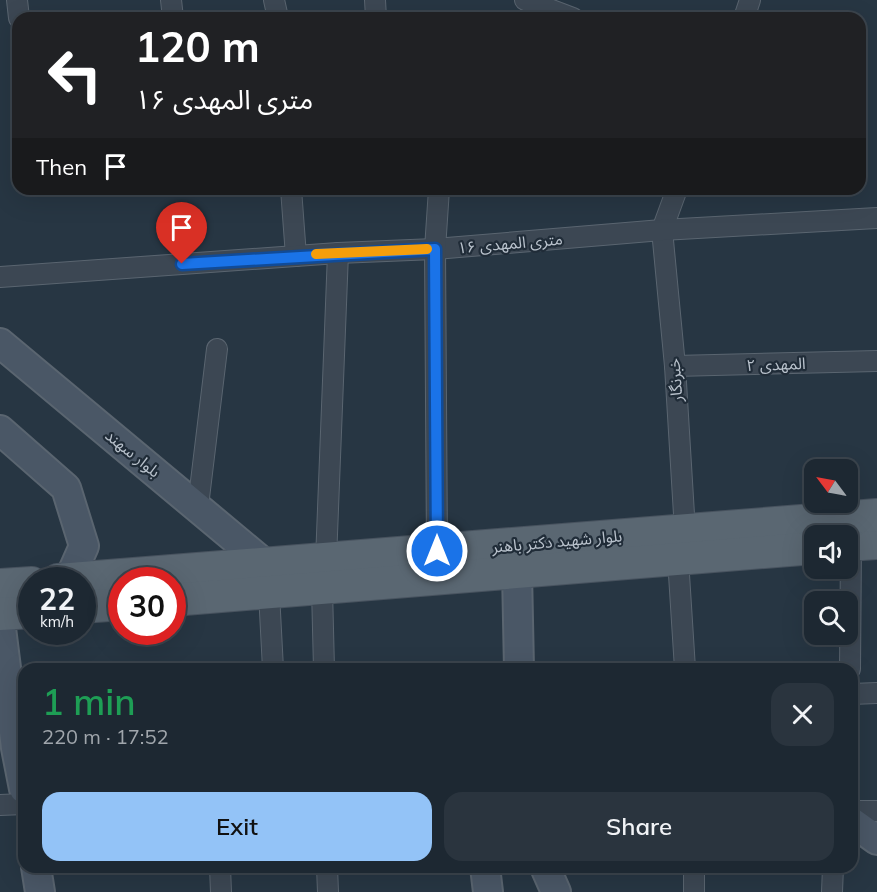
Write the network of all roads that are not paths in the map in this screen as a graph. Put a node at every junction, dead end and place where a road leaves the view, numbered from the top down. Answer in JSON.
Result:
{"nodes":[{"id":1,"x":525,"y":0,"type":"edge"},
{"id":2,"x":557,"y":12,"type":"edge"},
{"id":3,"x":291,"y":195,"type":"edge"},
{"id":4,"x":439,"y":195,"type":"edge"},
{"id":5,"x":675,"y":195,"type":"edge"},
{"id":6,"x":877,"y":218,"type":"edge"},
{"id":7,"x":662,"y":230,"type":"junction"},
{"id":8,"x":435,"y":249,"type":"junction"},
{"id":9,"x":338,"y":253,"type":"junction"},
{"id":10,"x":296,"y":256,"type":"junction"},
{"id":11,"x":0,"y":278,"type":"edge"},
{"id":12,"x":0,"y":343,"type":"edge"},
{"id":13,"x":217,"y":349,"type":"dead end"},
{"id":14,"x":877,"y":361,"type":"edge"},
{"id":15,"x":675,"y":366,"type":"junction"},
{"id":16,"x":0,"y":430,"type":"edge"},
{"id":17,"x":198,"y":506,"type":"junction"},
{"id":18,"x":877,"y":515,"type":"edge"},
{"id":19,"x":859,"y":544,"type":"edge"},
{"id":20,"x":681,"y":545,"type":"junction"},
{"id":21,"x":804,"y":548,"type":"edge"},
{"id":22,"x":437,"y":551,"type":"junction"},
{"id":23,"x":72,"y":567,"type":"edge"},
{"id":24,"x":517,"y":572,"type":"junction"},
{"id":25,"x":324,"y":574,"type":"junction"},
{"id":26,"x":267,"y":578,"type":"junction"},
{"id":27,"x":96,"y":580,"type":"edge"},
{"id":28,"x":18,"y":584,"type":"edge"},
{"id":29,"x":0,"y":585,"type":"edge"},
{"id":30,"x":186,"y":597,"type":"edge"},
{"id":31,"x":18,"y":613,"type":"edge"},
{"id":32,"x":0,"y":614,"type":"edge"},
{"id":33,"x":0,"y":620,"type":"edge"},
{"id":34,"x":273,"y":663,"type":"edge"},
{"id":35,"x":324,"y":663,"type":"edge"},
{"id":36,"x":519,"y":663,"type":"edge"},
{"id":37,"x":685,"y":663,"type":"edge"},
{"id":38,"x":850,"y":663,"type":"edge"},
{"id":39,"x":877,"y":693,"type":"edge"},
{"id":40,"x":858,"y":694,"type":"edge"},
{"id":41,"x":18,"y":735,"type":"edge"},
{"id":42,"x":18,"y":804,"type":"edge"},
{"id":43,"x":0,"y":805,"type":"edge"},
{"id":44,"x":858,"y":811,"type":"edge"},
{"id":45,"x":877,"y":811,"type":"edge"},
{"id":46,"x":858,"y":826,"type":"edge"},
{"id":47,"x":877,"y":840,"type":"edge"},
{"id":48,"x":37,"y":873,"type":"edge"},
{"id":49,"x":220,"y":873,"type":"edge"},
{"id":50,"x":327,"y":873,"type":"edge"},
{"id":51,"x":548,"y":873,"type":"edge"},
{"id":52,"x":694,"y":873,"type":"edge"},
{"id":53,"x":833,"y":873,"type":"edge"},
{"id":54,"x":40,"y":892,"type":"edge"},
{"id":55,"x":221,"y":892,"type":"edge"},
{"id":56,"x":328,"y":892,"type":"edge"},
{"id":57,"x":556,"y":892,"type":"edge"},
{"id":58,"x":694,"y":892,"type":"edge"},
{"id":59,"x":832,"y":892,"type":"edge"}],
"edges":[{"from":1,"to":2,"type":"street"},
{"from":3,"to":10,"type":"street"},
{"from":4,"to":8,"type":"street"},
{"from":5,"to":7,"type":"street"},
{"from":6,"to":7,"type":"street","name":"۱۶ متری المهدی"},
{"from":7,"to":8,"type":"street","name":"۱۶ متری المهدی"},
{"from":7,"to":15,"type":"street","name":"خبرنگار"},
{"from":8,"to":9,"type":"street","name":"۱۶ متری المهدی"},
{"from":8,"to":22,"type":"street"},
{"from":9,"to":10,"type":"street","name":"۱۶ متری المهدی"},
{"from":9,"to":25,"type":"street"},
{"from":10,"to":11,"type":"street","name":"۱۶ متری المهدی"},
{"from":12,"to":17,"type":"street","name":"بلوار سهند"},
{"from":13,"to":17,"type":"street"},
{"from":14,"to":15,"type":"street","name":"المهدی ۲"},
{"from":15,"to":20,"type":"street","name":"خبرنگار"},
{"from":16,"to":23,"type":"street"},
{"from":17,"to":26,"type":"street","name":"بلوار سهند"},
{"from":18,"to":20,"type":"main road","name":"بلوار شهید دکتر باهنر"},
{"from":19,"to":38,"type":"street"},
{"from":20,"to":21,"type":"main road","name":"بلوار شهید دکتر باهنر"},
{"from":20,"to":22,"type":"main road","name":"بلوار شهید دکتر باهنر"},
{"from":20,"to":24,"type":"main road","name":"بلوار شهید دکتر باهنر"},
{"from":20,"to":37,"type":"street","name":"خبرنگار"},
{"from":22,"to":25,"type":"main road","name":"بلوار شهید دکتر باهنر"},
{"from":24,"to":25,"type":"main road","name":"بلوار شهید دکتر باهنر"},
{"from":24,"to":36,"type":"street"},
{"from":25,"to":26,"type":"main road","name":"بلوار شهید دکتر باهنر"},
{"from":25,"to":35,"type":"street"},
{"from":26,"to":27,"type":"main road","name":"بلوار شهید دکتر باهنر"},
{"from":26,"to":30,"type":"main road","name":"بلوار شهید دکتر باهنر"},
{"from":26,"to":34,"type":"street"},
{"from":28,"to":29,"type":"main road"},
{"from":31,"to":32,"type":"main road"},
{"from":33,"to":41,"type":"street"},
{"from":39,"to":40,"type":"street"},
{"from":42,"to":43,"type":"street"},
{"from":44,"to":45,"type":"street"},
{"from":46,"to":47,"type":"street"},
{"from":48,"to":54,"type":"street"},
{"from":49,"to":55,"type":"street"},
{"from":50,"to":56,"type":"street"},
{"from":51,"to":57,"type":"street"},
{"from":52,"to":58,"type":"street"},
{"from":53,"to":59,"type":"street"}]}
